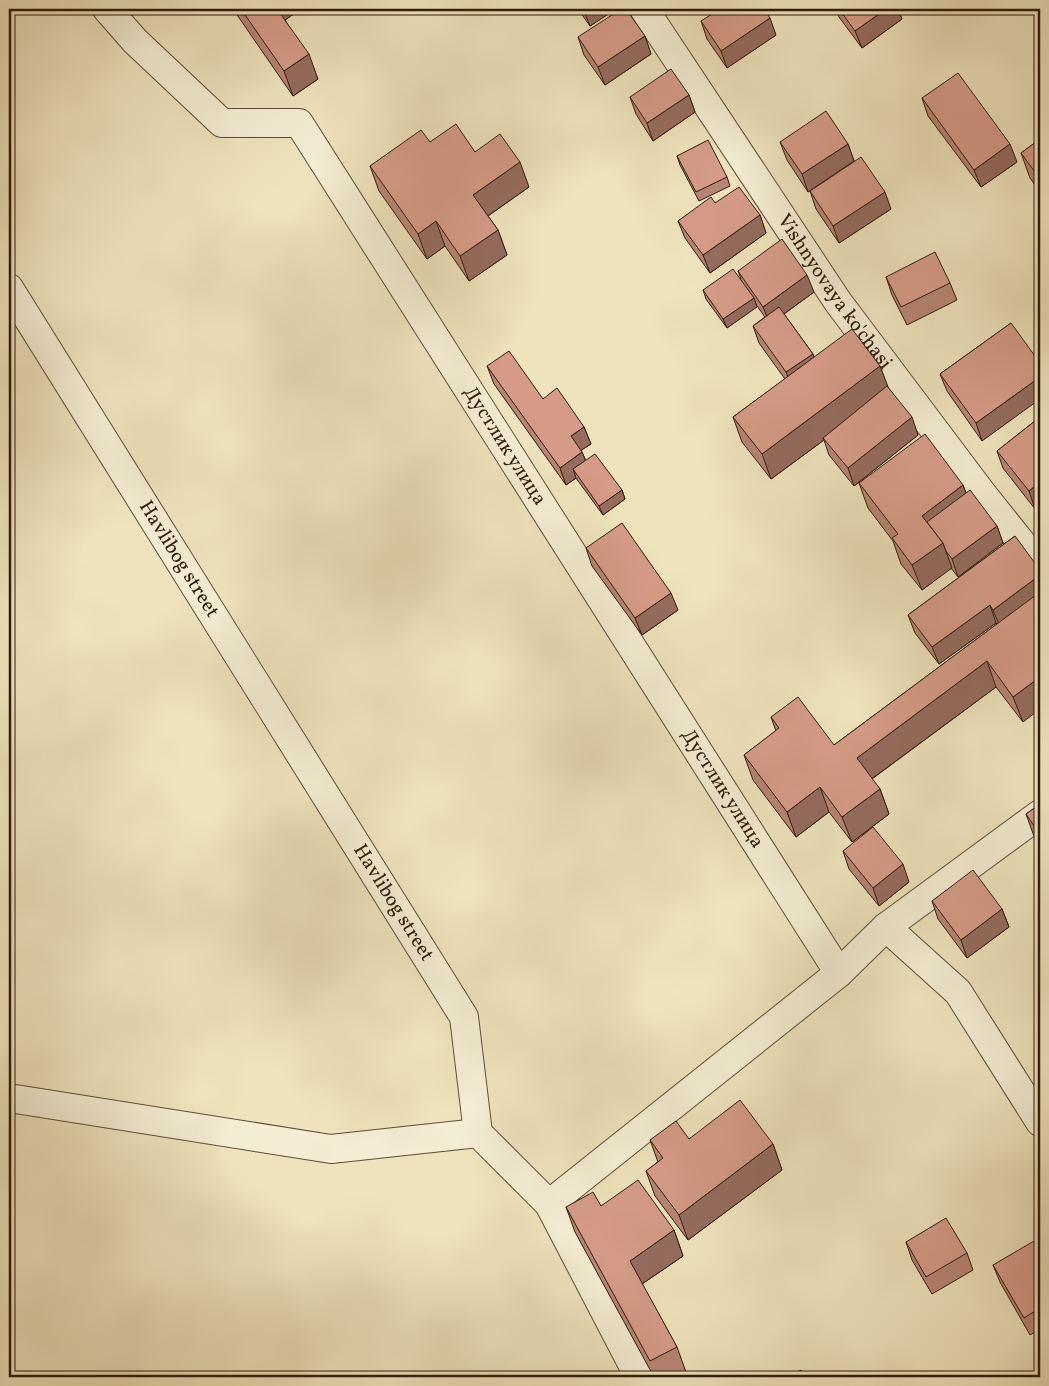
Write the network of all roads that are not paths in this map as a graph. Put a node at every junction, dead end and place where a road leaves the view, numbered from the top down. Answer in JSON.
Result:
{"nodes":[{"id":1,"x":107,"y":9,"type":"edge"},
{"id":2,"x":644,"y":9,"type":"edge"},
{"id":3,"x":9,"y":288,"type":"edge"},
{"id":4,"x":1040,"y":566,"type":"edge"},
{"id":5,"x":1040,"y":814,"type":"edge"},
{"id":6,"x":886,"y":927,"type":"junction"},
{"id":7,"x":840,"y":972,"type":"junction"},
{"id":8,"x":9,"y":1098,"type":"edge"},
{"id":9,"x":1040,"y":1122,"type":"edge"},
{"id":10,"x":478,"y":1133,"type":"junction"},
{"id":11,"x":549,"y":1204,"type":"junction"},
{"id":12,"x":639,"y":1377,"type":"edge"}],
"edges":[{"from":1,"to":7,"type":"street","name":"Дустлик улица"},
{"from":2,"to":4,"type":"street","name":"Vishnyovaya ko'chasi"},
{"from":3,"to":10,"type":"street","name":"Hаvlibog street"},
{"from":5,"to":6,"type":"street"},
{"from":6,"to":7,"type":"street"},
{"from":6,"to":9,"type":"street"},
{"from":7,"to":11,"type":"street"},
{"from":8,"to":10,"type":"street"},
{"from":10,"to":11,"type":"street"},
{"from":11,"to":12,"type":"street"}]}
